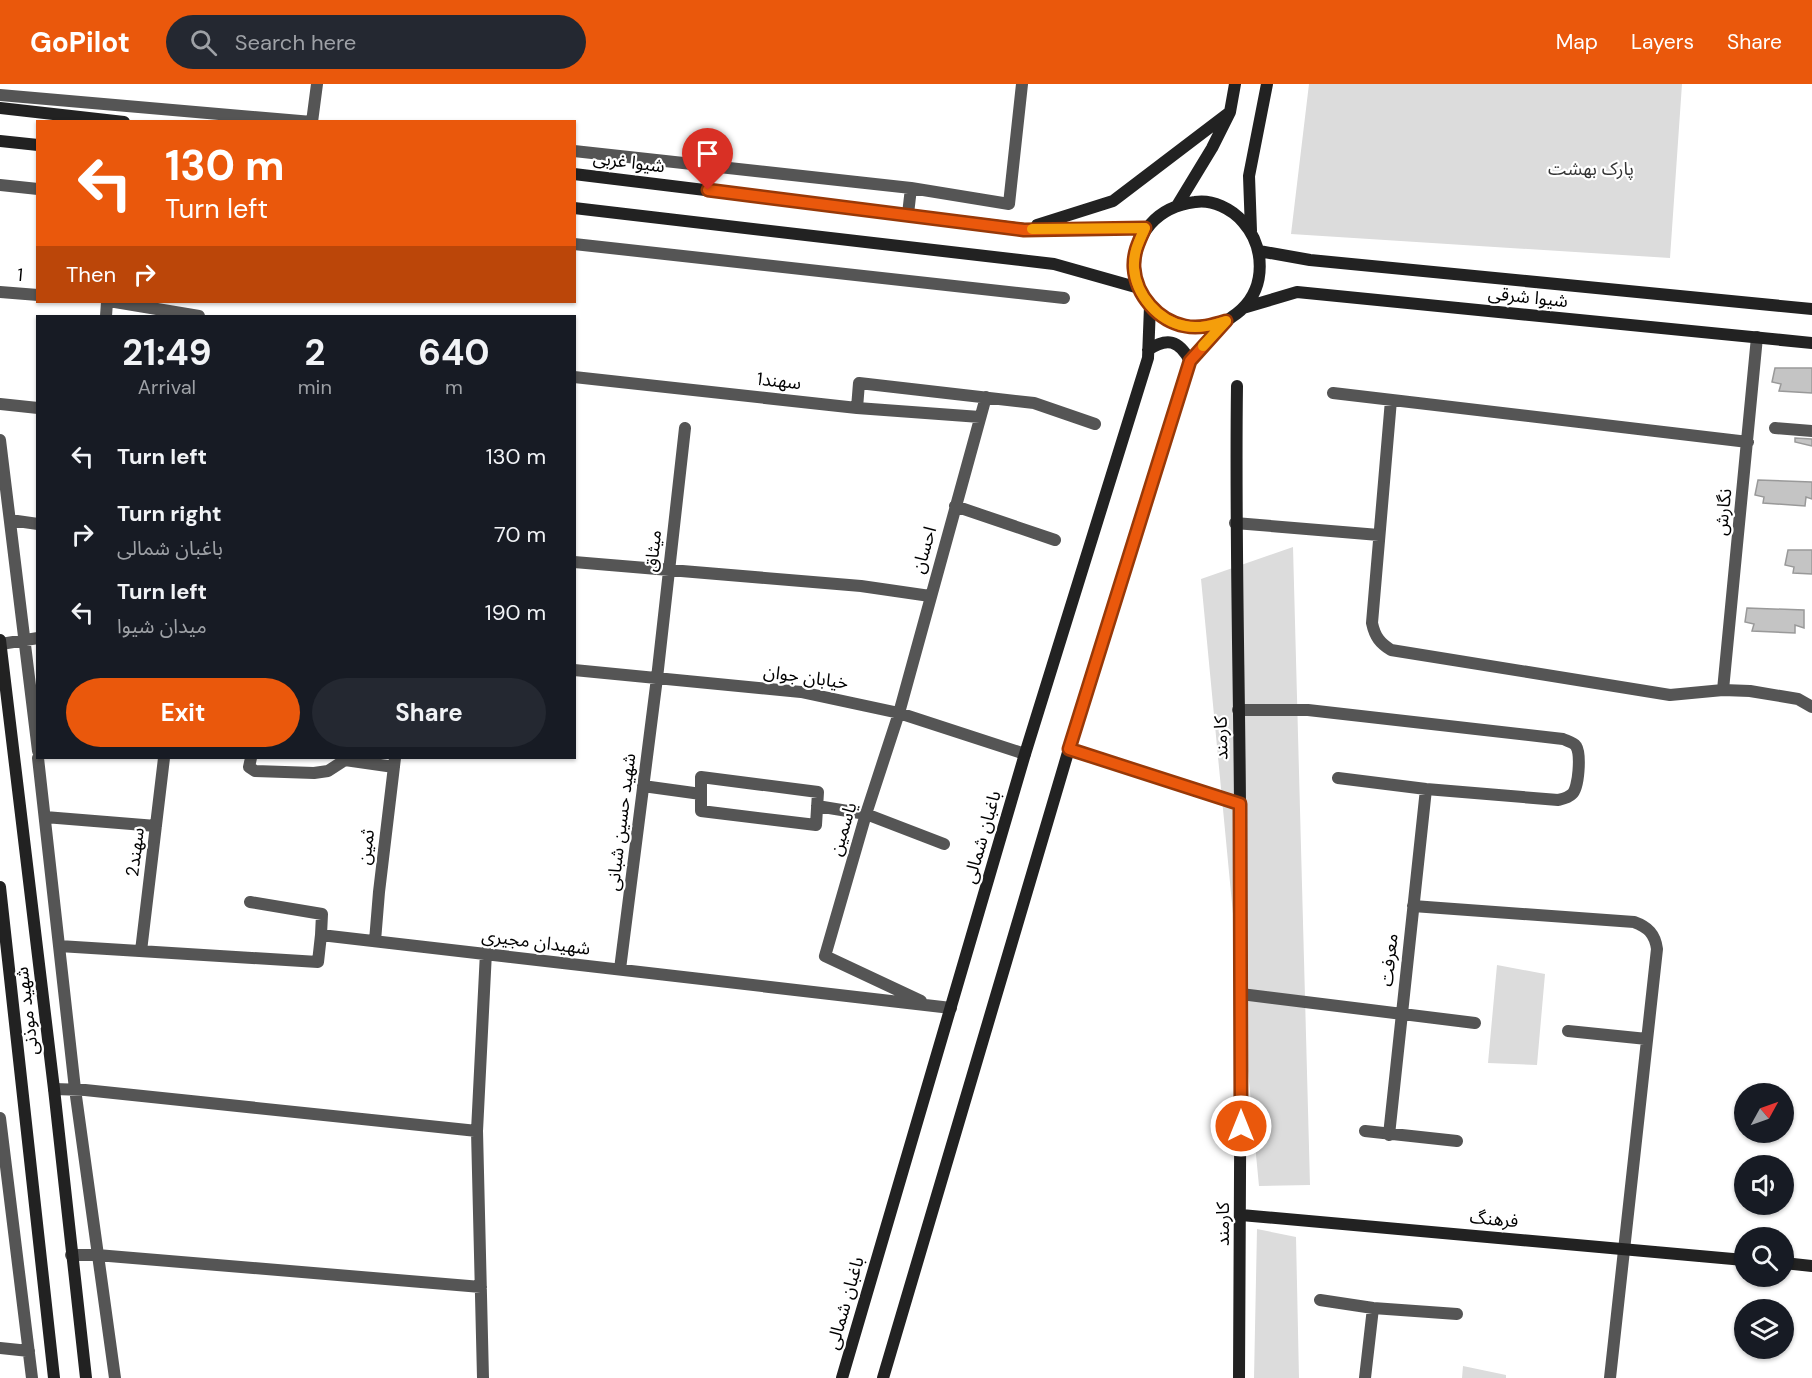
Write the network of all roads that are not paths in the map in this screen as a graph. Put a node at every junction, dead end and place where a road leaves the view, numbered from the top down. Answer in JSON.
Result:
{"nodes":[{"id":1,"x":317,"y":84,"type":"edge"},
{"id":2,"x":1022,"y":84,"type":"edge"},
{"id":3,"x":1235,"y":84,"type":"edge"},
{"id":4,"x":1267,"y":84,"type":"edge"},
{"id":5,"x":0,"y":95,"type":"edge"},
{"id":6,"x":0,"y":108,"type":"edge"},
{"id":7,"x":1230,"y":112,"type":"junction"},
{"id":8,"x":106,"y":120,"type":"edge"},
{"id":9,"x":289,"y":120,"type":"edge"},
{"id":10,"x":312,"y":120,"type":"edge"},
{"id":11,"x":0,"y":141,"type":"edge"},
{"id":12,"x":36,"y":145,"type":"edge"},
{"id":13,"x":576,"y":151,"type":"edge"},
{"id":14,"x":576,"y":174,"type":"edge"},
{"id":15,"x":0,"y":185,"type":"edge"},
{"id":16,"x":36,"y":189,"type":"edge"},
{"id":17,"x":911,"y":189,"type":"junction"},
{"id":18,"x":1178,"y":204,"type":"junction"},
{"id":19,"x":576,"y":208,"type":"edge"},
{"id":20,"x":908,"y":214,"type":"junction"},
{"id":21,"x":1145,"y":228,"type":"junction"},
{"id":22,"x":1024,"y":230,"type":"junction"},
{"id":23,"x":1251,"y":231,"type":"junction"},
{"id":24,"x":576,"y":244,"type":"edge"},
{"id":25,"x":1259,"y":250,"type":"junction"},
{"id":26,"x":1139,"y":288,"type":"junction"},
{"id":27,"x":0,"y":292,"type":"edge"},
{"id":28,"x":36,"y":295,"type":"edge"},
{"id":29,"x":1064,"y":298,"type":"dead end"},
{"id":30,"x":121,"y":303,"type":"edge"},
{"id":31,"x":1150,"y":306,"type":"junction"},
{"id":32,"x":1243,"y":308,"type":"junction"},
{"id":33,"x":1812,"y":309,"type":"edge"},
{"id":34,"x":192,"y":315,"type":"edge"},
{"id":35,"x":1226,"y":321,"type":"junction"},
{"id":36,"x":1757,"y":337,"type":"junction"},
{"id":37,"x":1812,"y":343,"type":"edge"},
{"id":38,"x":1148,"y":350,"type":"junction"},
{"id":39,"x":1190,"y":361,"type":"junction"},
{"id":40,"x":576,"y":377,"type":"edge"},
{"id":41,"x":1237,"y":386,"type":"dead end"},
{"id":42,"x":1333,"y":393,"type":"dead end"},
{"id":43,"x":986,"y":397,"type":"junction"},
{"id":44,"x":1391,"y":400,"type":"junction"},
{"id":45,"x":0,"y":404,"type":"edge"},
{"id":46,"x":36,"y":408,"type":"edge"},
{"id":47,"x":857,"y":408,"type":"junction"},
{"id":48,"x":980,"y":417,"type":"junction"},
{"id":49,"x":1095,"y":424,"type":"dead end"},
{"id":50,"x":685,"y":428,"type":"dead end"},
{"id":51,"x":1775,"y":428,"type":"dead end"},
{"id":52,"x":1812,"y":431,"type":"edge"},
{"id":53,"x":0,"y":440,"type":"edge"},
{"id":54,"x":1748,"y":442,"type":"junction"},
{"id":55,"x":955,"y":506,"type":"junction"},
{"id":56,"x":10,"y":520,"type":"junction"},
{"id":57,"x":1235,"y":523,"type":"junction"},
{"id":58,"x":36,"y":524,"type":"edge"},
{"id":59,"x":1379,"y":536,"type":"junction"},
{"id":60,"x":1054,"y":540,"type":"dead end"},
{"id":61,"x":576,"y":562,"type":"edge"},
{"id":62,"x":669,"y":570,"type":"junction"},
{"id":63,"x":930,"y":596,"type":"junction"},
{"id":64,"x":32,"y":639,"type":"edge"},
{"id":65,"x":0,"y":640,"type":"edge"},
{"id":66,"x":1,"y":644,"type":"edge"},
{"id":67,"x":576,"y":670,"type":"edge"},
{"id":68,"x":657,"y":678,"type":"junction"},
{"id":69,"x":1723,"y":690,"type":"junction"},
{"id":70,"x":1812,"y":707,"type":"edge"},
{"id":71,"x":1239,"y":710,"type":"junction"},
{"id":72,"x":899,"y":713,"type":"junction"},
{"id":73,"x":36,"y":714,"type":"edge"},
{"id":74,"x":1069,"y":749,"type":"junction"},
{"id":75,"x":1025,"y":753,"type":"junction"},
{"id":76,"x":38,"y":759,"type":"edge"},
{"id":77,"x":164,"y":759,"type":"edge"},
{"id":78,"x":251,"y":759,"type":"edge"},
{"id":79,"x":344,"y":759,"type":"edge"},
{"id":80,"x":394,"y":762,"type":"edge"},
{"id":81,"x":1338,"y":778,"type":"dead end"},
{"id":82,"x":643,"y":786,"type":"junction"},
{"id":83,"x":1426,"y":789,"type":"junction"},
{"id":84,"x":701,"y":794,"type":"junction"},
{"id":85,"x":1240,"y":804,"type":"junction"},
{"id":86,"x":818,"y":806,"type":"junction"},
{"id":87,"x":866,"y":814,"type":"junction"},
{"id":88,"x":45,"y":817,"type":"junction"},
{"id":89,"x":156,"y":826,"type":"junction"},
{"id":90,"x":944,"y":844,"type":"dead end"},
{"id":91,"x":0,"y":887,"type":"edge"},
{"id":92,"x":250,"y":902,"type":"dead end"},
{"id":93,"x":1413,"y":906,"type":"junction"},
{"id":94,"x":321,"y":934,"type":"junction"},
{"id":95,"x":375,"y":941,"type":"junction"},
{"id":96,"x":58,"y":946,"type":"junction"},
{"id":97,"x":141,"y":951,"type":"junction"},
{"id":98,"x":486,"y":953,"type":"junction"},
{"id":99,"x":620,"y":969,"type":"junction"},
{"id":100,"x":1240,"y":994,"type":"junction"},
{"id":101,"x":932,"y":1005,"type":"junction"},
{"id":102,"x":951,"y":1008,"type":"junction"},
{"id":103,"x":1402,"y":1013,"type":"junction"},
{"id":104,"x":1475,"y":1023,"type":"dead end"},
{"id":105,"x":1568,"y":1031,"type":"dead end"},
{"id":106,"x":1647,"y":1039,"type":"junction"},
{"id":107,"x":54,"y":1089,"type":"junction"},
{"id":108,"x":75,"y":1089,"type":"junction"},
{"id":109,"x":0,"y":1118,"type":"edge"},
{"id":110,"x":477,"y":1131,"type":"junction"},
{"id":111,"x":1365,"y":1131,"type":"dead end"},
{"id":112,"x":1389,"y":1135,"type":"junction"},
{"id":113,"x":1456,"y":1141,"type":"dead end"},
{"id":114,"x":1241,"y":1215,"type":"junction"},
{"id":115,"x":0,"y":1220,"type":"edge"},
{"id":116,"x":14,"y":1221,"type":"junction"},
{"id":117,"x":1624,"y":1249,"type":"junction"},
{"id":118,"x":72,"y":1255,"type":"junction"},
{"id":119,"x":97,"y":1255,"type":"junction"},
{"id":120,"x":1734,"y":1259,"type":"edge"},
{"id":121,"x":1794,"y":1264,"type":"edge"},
{"id":122,"x":1812,"y":1266,"type":"edge"},
{"id":123,"x":481,"y":1287,"type":"junction"},
{"id":124,"x":1320,"y":1300,"type":"dead end"},
{"id":125,"x":1373,"y":1308,"type":"junction"},
{"id":126,"x":1457,"y":1314,"type":"dead end"},
{"id":127,"x":0,"y":1348,"type":"edge"},
{"id":128,"x":29,"y":1351,"type":"junction"},
{"id":129,"x":32,"y":1378,"type":"edge"},
{"id":130,"x":54,"y":1378,"type":"edge"},
{"id":131,"x":86,"y":1378,"type":"edge"},
{"id":132,"x":115,"y":1378,"type":"edge"},
{"id":133,"x":483,"y":1378,"type":"edge"},
{"id":134,"x":842,"y":1378,"type":"edge"},
{"id":135,"x":883,"y":1378,"type":"edge"},
{"id":136,"x":1239,"y":1378,"type":"edge"},
{"id":137,"x":1365,"y":1378,"type":"edge"},
{"id":138,"x":1610,"y":1378,"type":"edge"}],
"edges":[{"from":1,"to":10,"type":"street"},
{"from":2,"to":17,"type":"street"},
{"from":3,"to":7,"type":"main road"},
{"from":4,"to":23,"type":"main road"},
{"from":5,"to":9,"type":"street"},
{"from":6,"to":8,"type":"main road"},
{"from":7,"to":18,"type":"main road"},
{"from":7,"to":22,"type":"main road"},
{"from":11,"to":12,"type":"main road"},
{"from":13,"to":17,"type":"street"},
{"from":14,"to":20,"type":"main road","name":"شیوا غربی"},
{"from":15,"to":16,"type":"street"},
{"from":17,"to":20,"type":"street"},
{"from":18,"to":21,"type":"main road"},
{"from":18,"to":23,"type":"main road"},
{"from":19,"to":26,"type":"main road"},
{"from":20,"to":22,"type":"main road","name":"شیوا غربی"},
{"from":21,"to":22,"type":"main road","name":"شیوا غربی"},
{"from":21,"to":26,"type":"main road"},
{"from":23,"to":25,"type":"main road"},
{"from":24,"to":29,"type":"street"},
{"from":25,"to":32,"type":"main road"},
{"from":25,"to":33,"type":"main road","name":"شیوا شرقی"},
{"from":26,"to":31,"type":"main road"},
{"from":27,"to":28,"type":"street","name":"1"},
{"from":30,"to":34,"type":"street"},
{"from":31,"to":35,"type":"main road"},
{"from":31,"to":38,"type":"main road","name":"باغبان شمالی"},
{"from":32,"to":35,"type":"main road"},
{"from":32,"to":36,"type":"main road","name":"شیوا شرقی"},
{"from":35,"to":39,"type":"main road"},
{"from":36,"to":37,"type":"main road","name":"شیوا شرقی"},
{"from":36,"to":54,"type":"street","name":"نگارش"},
{"from":38,"to":39,"type":"main road"},
{"from":38,"to":75,"type":"main road","name":"باغبان شمالی"},
{"from":39,"to":74,"type":"main road"},
{"from":40,"to":47,"type":"street","name":"1سهند"},
{"from":41,"to":57,"type":"main road","name":"کارمند"},
{"from":42,"to":44,"type":"street"},
{"from":43,"to":47,"type":"street"},
{"from":43,"to":48,"type":"street","name":"احسان"},
{"from":43,"to":49,"type":"street"},
{"from":44,"to":54,"type":"street"},
{"from":44,"to":59,"type":"street"},
{"from":45,"to":46,"type":"street"},
{"from":47,"to":48,"type":"street","name":"1سهند"},
{"from":48,"to":55,"type":"street","name":"احسان"},
{"from":50,"to":62,"type":"street","name":"میثاق"},
{"from":51,"to":52,"type":"street"},
{"from":53,"to":56,"type":"street"},
{"from":54,"to":69,"type":"street","name":"نگارش"},
{"from":55,"to":60,"type":"street"},
{"from":55,"to":63,"type":"street","name":"احسان"},
{"from":56,"to":58,"type":"street"},
{"from":56,"to":64,"type":"street"},
{"from":57,"to":59,"type":"street"},
{"from":57,"to":71,"type":"main road","name":"کارمند"},
{"from":59,"to":69,"type":"street"},
{"from":61,"to":62,"type":"street"},
{"from":62,"to":63,"type":"street"},
{"from":62,"to":68,"type":"street","name":"میثاق"},
{"from":63,"to":72,"type":"street","name":"احسان"},
{"from":64,"to":66,"type":"street"},
{"from":64,"to":73,"type":"street"},
{"from":65,"to":66,"type":"main road","name":"شهید موذنی"},
{"from":66,"to":107,"type":"main road","name":"شهید موذنی"},
{"from":67,"to":68,"type":"street","name":"خیابان جوان"},
{"from":68,"to":72,"type":"street","name":"خیابان جوان"},
{"from":68,"to":82,"type":"street","name":"شهید حسین شبانی"},
{"from":69,"to":70,"type":"street"},
{"from":71,"to":83,"type":"street"},
{"from":71,"to":85,"type":"main road","name":"کارمند"},
{"from":72,"to":75,"type":"street","name":"خیابان جوان"},
{"from":72,"to":87,"type":"street","name":"یاسمین"},
{"from":74,"to":85,"type":"main road"},
{"from":74,"to":135,"type":"main road"},
{"from":75,"to":102,"type":"main road","name":"باغبان شمالی"},
{"from":76,"to":88,"type":"street"},
{"from":77,"to":89,"type":"street","name":"2سهند"},
{"from":78,"to":79,"type":"street"},
{"from":79,"to":80,"type":"street"},
{"from":80,"to":95,"type":"street","name":"ثمین"},
{"from":81,"to":83,"type":"street"},
{"from":82,"to":84,"type":"street"},
{"from":82,"to":99,"type":"street","name":"شهید حسین شبانی"},
{"from":83,"to":93,"type":"street","name":"معرفت"},
{"from":84,"to":86,"type":"street"},
{"from":84,"to":86,"type":"street"},
{"from":85,"to":100,"type":"main road","name":"کارمند"},
{"from":86,"to":87,"type":"street"},
{"from":87,"to":90,"type":"street"},
{"from":87,"to":101,"type":"street","name":"یاسمین"},
{"from":88,"to":89,"type":"street"},
{"from":88,"to":96,"type":"street"},
{"from":89,"to":97,"type":"street","name":"2سهند"},
{"from":91,"to":130,"type":"main road","name":"شهید موذنی"},
{"from":92,"to":94,"type":"street"},
{"from":93,"to":103,"type":"street","name":"معرفت"},
{"from":93,"to":106,"type":"street"},
{"from":94,"to":95,"type":"street","name":"شهیدان مجیری"},
{"from":94,"to":97,"type":"street"},
{"from":95,"to":98,"type":"street","name":"شهیدان مجیری"},
{"from":96,"to":97,"type":"street"},
{"from":96,"to":108,"type":"street"},
{"from":98,"to":99,"type":"street","name":"شهیدان مجیری"},
{"from":98,"to":110,"type":"street"},
{"from":99,"to":101,"type":"street","name":"شهیدان مجیری"},
{"from":100,"to":103,"type":"street"},
{"from":100,"to":114,"type":"main road","name":"کارمند"},
{"from":101,"to":102,"type":"street","name":"شهیدان مجیری"},
{"from":102,"to":134,"type":"main road","name":"باغبان شمالی"},
{"from":103,"to":104,"type":"street"},
{"from":103,"to":112,"type":"street","name":"معرفت"},
{"from":105,"to":106,"type":"street"},
{"from":106,"to":117,"type":"street"},
{"from":107,"to":108,"type":"street"},
{"from":107,"to":118,"type":"main road","name":"شهید موذنی"},
{"from":108,"to":110,"type":"street"},
{"from":108,"to":119,"type":"street"},
{"from":109,"to":116,"type":"street"},
{"from":110,"to":123,"type":"street"},
{"from":111,"to":112,"type":"street"},
{"from":112,"to":113,"type":"street"},
{"from":114,"to":117,"type":"main road","name":"فرهنگ"},
{"from":114,"to":136,"type":"main road","name":"کارمند"},
{"from":115,"to":116,"type":"street"},
{"from":116,"to":128,"type":"street"},
{"from":117,"to":120,"type":"main road","name":"فرهنگ"},
{"from":117,"to":138,"type":"street"},
{"from":118,"to":119,"type":"street"},
{"from":118,"to":131,"type":"main road","name":"شهید موذنی"},
{"from":119,"to":123,"type":"street"},
{"from":119,"to":132,"type":"street"},
{"from":121,"to":122,"type":"main road"},
{"from":123,"to":133,"type":"street"},
{"from":124,"to":125,"type":"street"},
{"from":125,"to":126,"type":"street"},
{"from":125,"to":137,"type":"street"},
{"from":127,"to":128,"type":"street"},
{"from":128,"to":129,"type":"street"}]}
